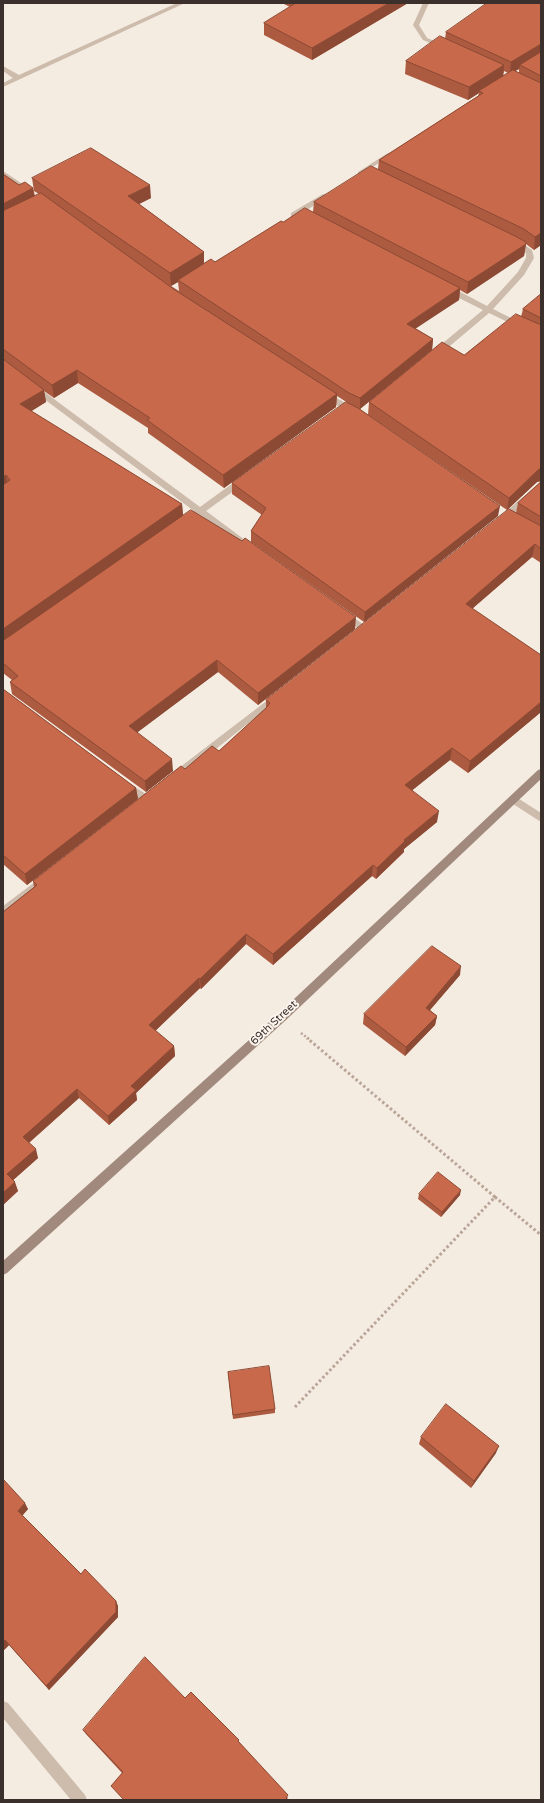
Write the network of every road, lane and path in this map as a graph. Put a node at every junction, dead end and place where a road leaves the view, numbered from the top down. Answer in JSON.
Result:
{"nodes":[{"id":1,"x":182,"y":3,"type":"edge"},
{"id":2,"x":426,"y":3,"type":"edge"},
{"id":3,"x":448,"y":49,"type":"edge"},
{"id":4,"x":3,"y":68,"type":"edge"},
{"id":5,"x":18,"y":78,"type":"junction"},
{"id":6,"x":3,"y":85,"type":"edge"},
{"id":7,"x":398,"y":149,"type":"edge"},
{"id":8,"x":3,"y":173,"type":"edge"},
{"id":9,"x":352,"y":178,"type":"edge"},
{"id":10,"x":332,"y":190,"type":"edge"},
{"id":11,"x":37,"y":197,"type":"edge"},
{"id":12,"x":287,"y":219,"type":"edge"},
{"id":13,"x":505,"y":238,"type":"edge"},
{"id":14,"x":439,"y":284,"type":"edge"},
{"id":15,"x":488,"y":310,"type":"junction"},
{"id":16,"x":541,"y":336,"type":"edge"},
{"id":17,"x":427,"y":360,"type":"edge"},
{"id":18,"x":28,"y":383,"type":"edge"},
{"id":19,"x":319,"y":390,"type":"edge"},
{"id":20,"x":361,"y":415,"type":"edge"},
{"id":21,"x":250,"y":475,"type":"edge"},
{"id":22,"x":541,"y":485,"type":"edge"},
{"id":23,"x":199,"y":512,"type":"junction"},
{"id":24,"x":186,"y":521,"type":"edge"},
{"id":25,"x":494,"y":525,"type":"edge"},
{"id":26,"x":249,"y":547,"type":"edge"},
{"id":27,"x":338,"y":610,"type":"edge"},
{"id":28,"x":363,"y":628,"type":"edge"},
{"id":29,"x":282,"y":692,"type":"edge"},
{"id":30,"x":541,"y":773,"type":"edge"},
{"id":31,"x":121,"y":781,"type":"edge"},
{"id":32,"x":164,"y":785,"type":"edge"},
{"id":33,"x":513,"y":799,"type":"junction"},
{"id":34,"x":146,"y":800,"type":"edge"},
{"id":35,"x":541,"y":818,"type":"edge"},
{"id":36,"x":46,"y":878,"type":"edge"},
{"id":37,"x":3,"y":912,"type":"edge"},
{"id":38,"x":282,"y":1017,"type":"junction"},
{"id":39,"x":495,"y":1197,"type":"junction"},
{"id":40,"x":541,"y":1235,"type":"edge"},
{"id":41,"x":3,"y":1269,"type":"edge"},
{"id":42,"x":295,"y":1407,"type":"dead end"},
{"id":43,"x":3,"y":1708,"type":"edge"},
{"id":44,"x":80,"y":1800,"type":"edge"}],
"edges":[{"from":1,"to":5,"type":"street"},
{"from":2,"to":3,"type":"street"},
{"from":4,"to":5,"type":"street"},
{"from":5,"to":6,"type":"street"},
{"from":7,"to":9,"type":"street"},
{"from":8,"to":11,"type":"street"},
{"from":10,"to":12,"type":"street"},
{"from":13,"to":15,"type":"street"},
{"from":14,"to":15,"type":"street"},
{"from":15,"to":16,"type":"street"},
{"from":15,"to":17,"type":"street"},
{"from":18,"to":23,"type":"street"},
{"from":19,"to":20,"type":"street"},
{"from":21,"to":23,"type":"street"},
{"from":22,"to":25,"type":"street"},
{"from":23,"to":24,"type":"street"},
{"from":23,"to":26,"type":"street"},
{"from":27,"to":28,"type":"street"},
{"from":29,"to":32,"type":"street"},
{"from":30,"to":33,"type":"main road","name":"69th Street"},
{"from":31,"to":34,"type":"street"},
{"from":33,"to":35,"type":"street"},
{"from":33,"to":38,"type":"main road","name":"69th Street"},
{"from":36,"to":37,"type":"street"},
{"from":38,"to":39,"type":"path"},
{"from":38,"to":41,"type":"main road","name":"69th Street"},
{"from":39,"to":40,"type":"path"},
{"from":39,"to":42,"type":"path"},
{"from":43,"to":44,"type":"street"}]}
